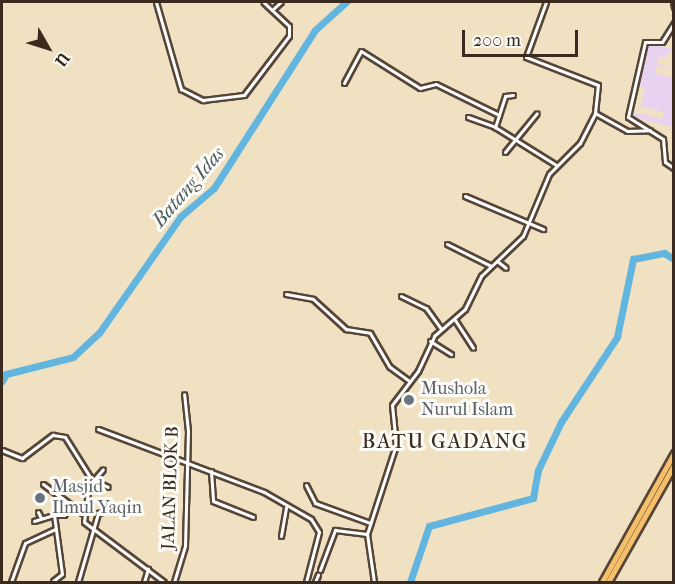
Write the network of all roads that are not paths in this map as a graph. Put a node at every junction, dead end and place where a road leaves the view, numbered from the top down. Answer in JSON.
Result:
{"nodes":[{"id":1,"x":156,"y":2,"type":"edge"},
{"id":2,"x":263,"y":2,"type":"edge"},
{"id":3,"x":281,"y":2,"type":"edge"},
{"id":4,"x":546,"y":2,"type":"edge"},
{"id":5,"x":673,"y":2,"type":"edge"},
{"id":6,"x":674,"y":7,"type":"edge"},
{"id":7,"x":272,"y":10,"type":"junction"},
{"id":8,"x":674,"y":23,"type":"edge"},
{"id":9,"x":344,"y":83,"type":"dead end"},
{"id":10,"x":513,"y":95,"type":"dead end"},
{"id":11,"x":537,"y":112,"type":"dead end"},
{"id":12,"x":595,"y":113,"type":"junction"},
{"id":13,"x":499,"y":115,"type":"junction"},
{"id":14,"x":468,"y":117,"type":"dead end"},
{"id":15,"x":495,"y":127,"type":"junction"},
{"id":16,"x":650,"y":130,"type":"junction"},
{"id":17,"x":516,"y":136,"type":"junction"},
{"id":18,"x":505,"y":152,"type":"dead end"},
{"id":19,"x":556,"y":165,"type":"junction"},
{"id":20,"x":674,"y":168,"type":"edge"},
{"id":21,"x":465,"y":196,"type":"dead end"},
{"id":22,"x":530,"y":223,"type":"junction"},
{"id":23,"x":543,"y":228,"type":"dead end"},
{"id":24,"x":447,"y":244,"type":"dead end"},
{"id":25,"x":496,"y":261,"type":"junction"},
{"id":26,"x":491,"y":266,"type":"junction"},
{"id":27,"x":506,"y":268,"type":"dead end"},
{"id":28,"x":286,"y":294,"type":"dead end"},
{"id":29,"x":401,"y":296,"type":"dead end"},
{"id":30,"x":455,"y":320,"type":"junction"},
{"id":31,"x":441,"y":329,"type":"junction"},
{"id":32,"x":430,"y":341,"type":"junction"},
{"id":33,"x":473,"y":348,"type":"dead end"},
{"id":34,"x":451,"y":354,"type":"dead end"},
{"id":35,"x":409,"y":381,"type":"junction"},
{"id":36,"x":184,"y":394,"type":"dead end"},
{"id":37,"x":98,"y":429,"type":"dead end"},
{"id":38,"x":2,"y":450,"type":"edge"},
{"id":39,"x":674,"y":453,"type":"edge"},
{"id":40,"x":186,"y":463,"type":"junction"},
{"id":41,"x":674,"y":465,"type":"edge"},
{"id":42,"x":103,"y":470,"type":"dead end"},
{"id":43,"x":211,"y":471,"type":"junction"},
{"id":44,"x":667,"y":476,"type":"junction"},
{"id":45,"x":674,"y":480,"type":"edge"},
{"id":46,"x":93,"y":482,"type":"junction"},
{"id":47,"x":43,"y":484,"type":"dead end"},
{"id":48,"x":306,"y":485,"type":"dead end"},
{"id":49,"x":108,"y":487,"type":"dead end"},
{"id":50,"x":71,"y":505,"type":"junction"},
{"id":51,"x":286,"y":507,"type":"junction"},
{"id":52,"x":112,"y":510,"type":"dead end"},
{"id":53,"x":38,"y":512,"type":"dead end"},
{"id":54,"x":82,"y":513,"type":"junction"},
{"id":55,"x":54,"y":515,"type":"junction"},
{"id":56,"x":253,"y":517,"type":"dead end"},
{"id":57,"x":41,"y":518,"type":"junction"},
{"id":58,"x":34,"y":521,"type":"dead end"},
{"id":59,"x":370,"y":523,"type":"junction"},
{"id":60,"x":54,"y":529,"type":"junction"},
{"id":61,"x":94,"y":530,"type":"junction"},
{"id":62,"x":367,"y":534,"type":"junction"},
{"id":63,"x":281,"y":536,"type":"dead end"},
{"id":64,"x":148,"y":569,"type":"junction"},
{"id":65,"x":320,"y":570,"type":"dead end"},
{"id":66,"x":318,"y":575,"type":"dead end"},
{"id":67,"x":53,"y":581,"type":"dead end"},
{"id":68,"x":11,"y":582,"type":"edge"},
{"id":69,"x":78,"y":582,"type":"edge"},
{"id":70,"x":144,"y":582,"type":"edge"},
{"id":71,"x":164,"y":582,"type":"edge"},
{"id":72,"x":174,"y":582,"type":"edge"},
{"id":73,"x":306,"y":582,"type":"edge"},
{"id":74,"x":315,"y":582,"type":"edge"},
{"id":75,"x":374,"y":582,"type":"edge"},
{"id":76,"x":602,"y":582,"type":"edge"},
{"id":77,"x":608,"y":582,"type":"edge"}],
"edges":[{"from":1,"to":7,"type":"street"},
{"from":2,"to":7,"type":"street"},
{"from":3,"to":7,"type":"street"},
{"from":4,"to":12,"type":"street"},
{"from":5,"to":6,"type":"street"},
{"from":8,"to":16,"type":"street"},
{"from":9,"to":13,"type":"street"},
{"from":10,"to":13,"type":"street"},
{"from":11,"to":17,"type":"street"},
{"from":12,"to":16,"type":"street"},
{"from":12,"to":19,"type":"street"},
{"from":13,"to":15,"type":"street"},
{"from":14,"to":15,"type":"street"},
{"from":15,"to":17,"type":"street"},
{"from":16,"to":20,"type":"street"},
{"from":17,"to":18,"type":"street"},
{"from":17,"to":19,"type":"street"},
{"from":19,"to":22,"type":"street"},
{"from":21,"to":22,"type":"street"},
{"from":22,"to":23,"type":"street"},
{"from":22,"to":25,"type":"street"},
{"from":24,"to":26,"type":"street"},
{"from":25,"to":26,"type":"street"},
{"from":25,"to":27,"type":"street"},
{"from":26,"to":30,"type":"street"},
{"from":28,"to":35,"type":"street"},
{"from":29,"to":31,"type":"street"},
{"from":30,"to":31,"type":"street"},
{"from":30,"to":33,"type":"street"},
{"from":31,"to":32,"type":"street"},
{"from":32,"to":34,"type":"street"},
{"from":32,"to":35,"type":"street"},
{"from":35,"to":59,"type":"street"},
{"from":36,"to":40,"type":"street","name":"JALAN BLOK B"},
{"from":37,"to":40,"type":"street"},
{"from":38,"to":46,"type":"street"},
{"from":39,"to":76,"type":"highway"},
{"from":40,"to":43,"type":"street"},
{"from":40,"to":72,"type":"street","name":"JALAN BLOK B"},
{"from":41,"to":44,"type":"highway"},
{"from":42,"to":46,"type":"street"},
{"from":43,"to":51,"type":"street"},
{"from":43,"to":56,"type":"street"},
{"from":44,"to":45,"type":"street"},
{"from":44,"to":77,"type":"highway"},
{"from":46,"to":49,"type":"street"},
{"from":46,"to":54,"type":"street"},
{"from":47,"to":50,"type":"street"},
{"from":48,"to":59,"type":"street"},
{"from":50,"to":54,"type":"street"},
{"from":50,"to":55,"type":"street"},
{"from":51,"to":63,"type":"street"},
{"from":51,"to":73,"type":"street"},
{"from":52,"to":61,"type":"street"},
{"from":53,"to":57,"type":"street"},
{"from":54,"to":61,"type":"street"},
{"from":55,"to":57,"type":"street"},
{"from":55,"to":60,"type":"street"},
{"from":57,"to":58,"type":"street"},
{"from":59,"to":62,"type":"street"},
{"from":60,"to":67,"type":"street"},
{"from":60,"to":68,"type":"street"},
{"from":61,"to":64,"type":"street"},
{"from":61,"to":69,"type":"street"},
{"from":62,"to":65,"type":"street"},
{"from":62,"to":75,"type":"street"},
{"from":64,"to":70,"type":"street"},
{"from":64,"to":71,"type":"street"},
{"from":66,"to":74,"type":"street"}]}
